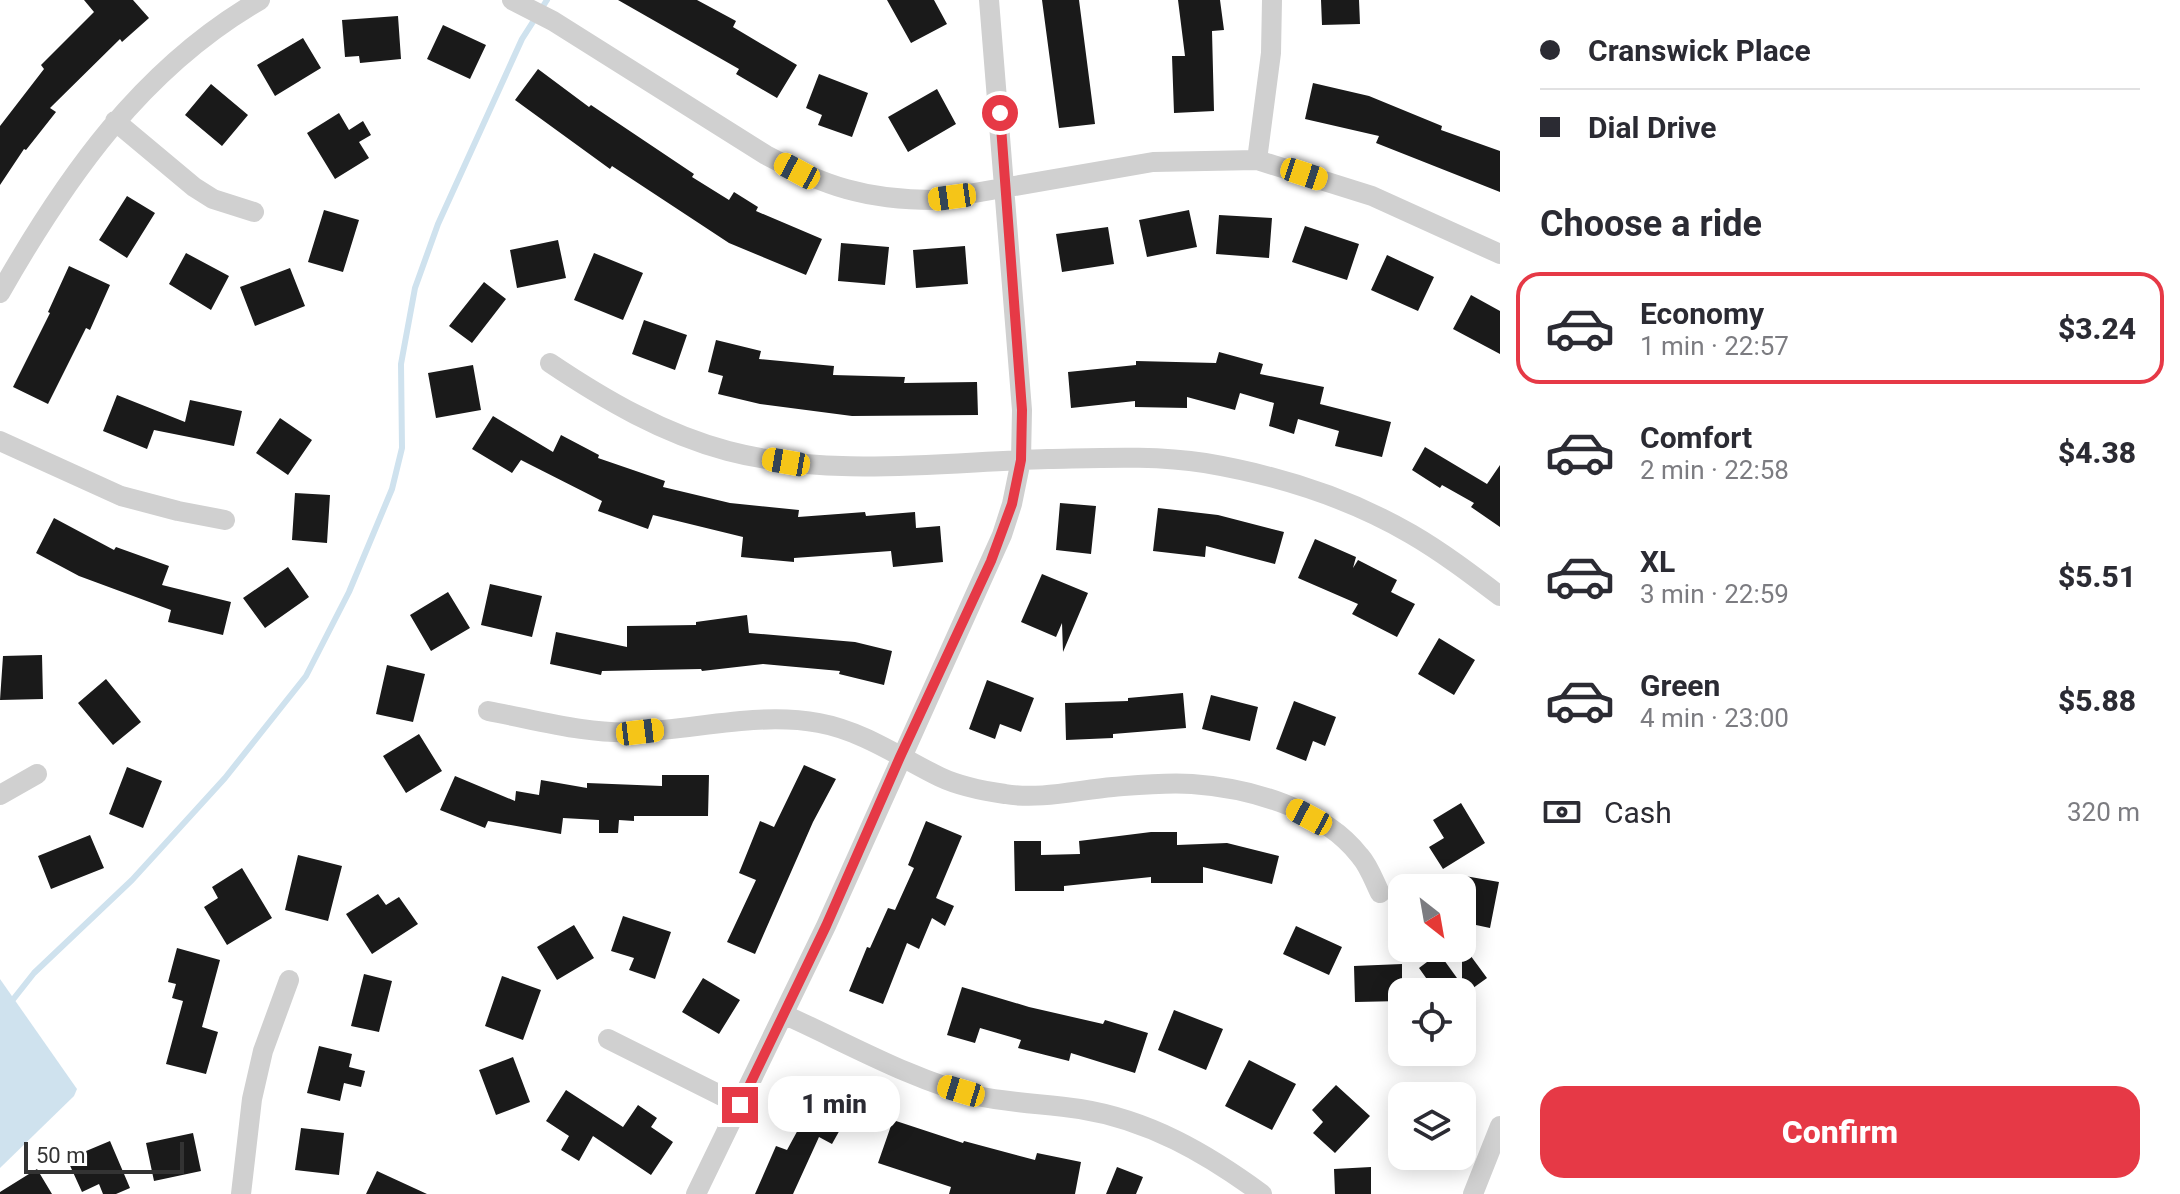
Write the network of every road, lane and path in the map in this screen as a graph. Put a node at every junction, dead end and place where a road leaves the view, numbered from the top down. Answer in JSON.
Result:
{"nodes":[{"id":1,"x":260,"y":0,"type":"edge"},
{"id":2,"x":512,"y":0,"type":"edge"},
{"id":3,"x":989,"y":0,"type":"edge"},
{"id":4,"x":1272,"y":0,"type":"edge"},
{"id":5,"x":115,"y":121,"type":"junction"},
{"id":6,"x":1257,"y":160,"type":"junction"},
{"id":7,"x":1005,"y":187,"type":"junction"},
{"id":8,"x":254,"y":212,"type":"dead end"},
{"id":9,"x":1500,"y":254,"type":"edge"},
{"id":10,"x":0,"y":293,"type":"edge"},
{"id":11,"x":550,"y":363,"type":"dead end"},
{"id":12,"x":0,"y":441,"type":"edge"},
{"id":13,"x":1021,"y":460,"type":"junction"},
{"id":14,"x":225,"y":520,"type":"dead end"},
{"id":15,"x":1500,"y":596,"type":"edge"},
{"id":16,"x":488,"y":711,"type":"dead end"},
{"id":17,"x":900,"y":757,"type":"junction"},
{"id":18,"x":37,"y":774,"type":"dead end"},
{"id":19,"x":0,"y":795,"type":"edge"},
{"id":20,"x":1380,"y":893,"type":"dead end"},
{"id":21,"x":289,"y":980,"type":"dead end"},
{"id":22,"x":785,"y":1015,"type":"junction"},
{"id":23,"x":608,"y":1039,"type":"dead end"},
{"id":24,"x":740,"y":1105,"type":"junction"},
{"id":25,"x":1500,"y":1126,"type":"edge"},
{"id":26,"x":241,"y":1194,"type":"edge"},
{"id":27,"x":696,"y":1194,"type":"edge"},
{"id":28,"x":1262,"y":1194,"type":"edge"},
{"id":29,"x":1473,"y":1194,"type":"edge"}],
"edges":[{"from":1,"to":5,"type":"street"},
{"from":2,"to":7,"type":"street"},
{"from":3,"to":7,"type":"street"},
{"from":4,"to":6,"type":"street"},
{"from":5,"to":8,"type":"street"},
{"from":5,"to":10,"type":"street"},
{"from":6,"to":7,"type":"street"},
{"from":6,"to":9,"type":"street"},
{"from":7,"to":13,"type":"street"},
{"from":11,"to":13,"type":"street"},
{"from":12,"to":14,"type":"street"},
{"from":13,"to":15,"type":"street"},
{"from":13,"to":17,"type":"street"},
{"from":16,"to":17,"type":"street"},
{"from":17,"to":20,"type":"street"},
{"from":17,"to":22,"type":"street"},
{"from":18,"to":19,"type":"street"},
{"from":21,"to":26,"type":"street"},
{"from":22,"to":24,"type":"street"},
{"from":22,"to":28,"type":"street"},
{"from":23,"to":24,"type":"street"},
{"from":24,"to":27,"type":"street"},
{"from":25,"to":29,"type":"street"}]}
